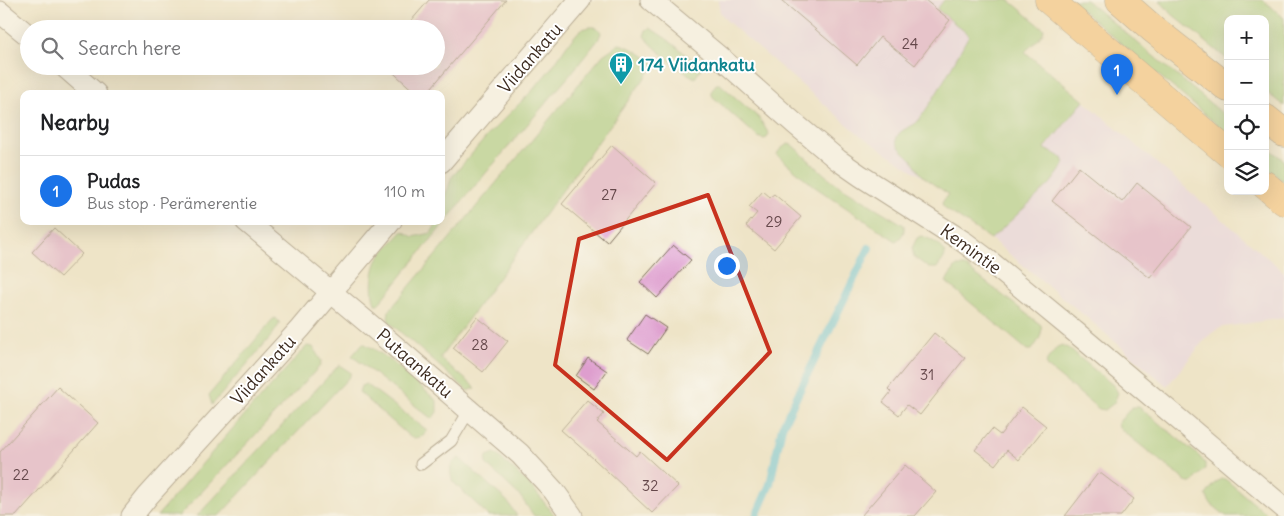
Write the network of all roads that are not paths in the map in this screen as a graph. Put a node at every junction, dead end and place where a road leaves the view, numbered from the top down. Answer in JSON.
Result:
{"nodes":[{"id":1,"x":580,"y":0,"type":"edge"},
{"id":2,"x":651,"y":0,"type":"edge"},
{"id":3,"x":1049,"y":0,"type":"edge"},
{"id":4,"x":1120,"y":0,"type":"edge"},
{"id":5,"x":0,"y":12,"type":"edge"},
{"id":6,"x":20,"y":29,"type":"edge"},
{"id":7,"x":74,"y":75,"type":"edge"},
{"id":8,"x":1224,"y":85,"type":"edge"},
{"id":9,"x":91,"y":90,"type":"edge"},
{"id":10,"x":1269,"y":121,"type":"edge"},
{"id":11,"x":1284,"y":133,"type":"edge"},
{"id":12,"x":1224,"y":150,"type":"edge"},
{"id":13,"x":445,"y":157,"type":"edge"},
{"id":14,"x":1269,"y":188,"type":"edge"},
{"id":15,"x":1284,"y":201,"type":"edge"},
{"id":16,"x":251,"y":225,"type":"edge"},
{"id":17,"x":387,"y":225,"type":"edge"},
{"id":18,"x":330,"y":292,"type":"junction"},
{"id":19,"x":469,"y":411,"type":"junction"},
{"id":20,"x":420,"y":464,"type":"dead end"},
{"id":21,"x":1284,"y":508,"type":"edge"},
{"id":22,"x":132,"y":516,"type":"edge"},
{"id":23,"x":572,"y":516,"type":"edge"}],
"edges":[{"from":1,"to":13,"type":"street","name":"Viidankatu"},
{"from":2,"to":21,"type":"street","name":"Kemintie"},
{"from":3,"to":12,"type":"highway"},
{"from":4,"to":8,"type":"highway"},
{"from":5,"to":6,"type":"street"},
{"from":7,"to":9,"type":"street"},
{"from":10,"to":11,"type":"highway"},
{"from":14,"to":15,"type":"highway"},
{"from":16,"to":18,"type":"street","name":"Putaankatu"},
{"from":17,"to":18,"type":"street","name":"Viidankatu"},
{"from":18,"to":19,"type":"street","name":"Putaankatu"},
{"from":18,"to":22,"type":"street","name":"Viidankatu"},
{"from":19,"to":20,"type":"lane"},
{"from":19,"to":23,"type":"street","name":"Putaankatu"}]}
